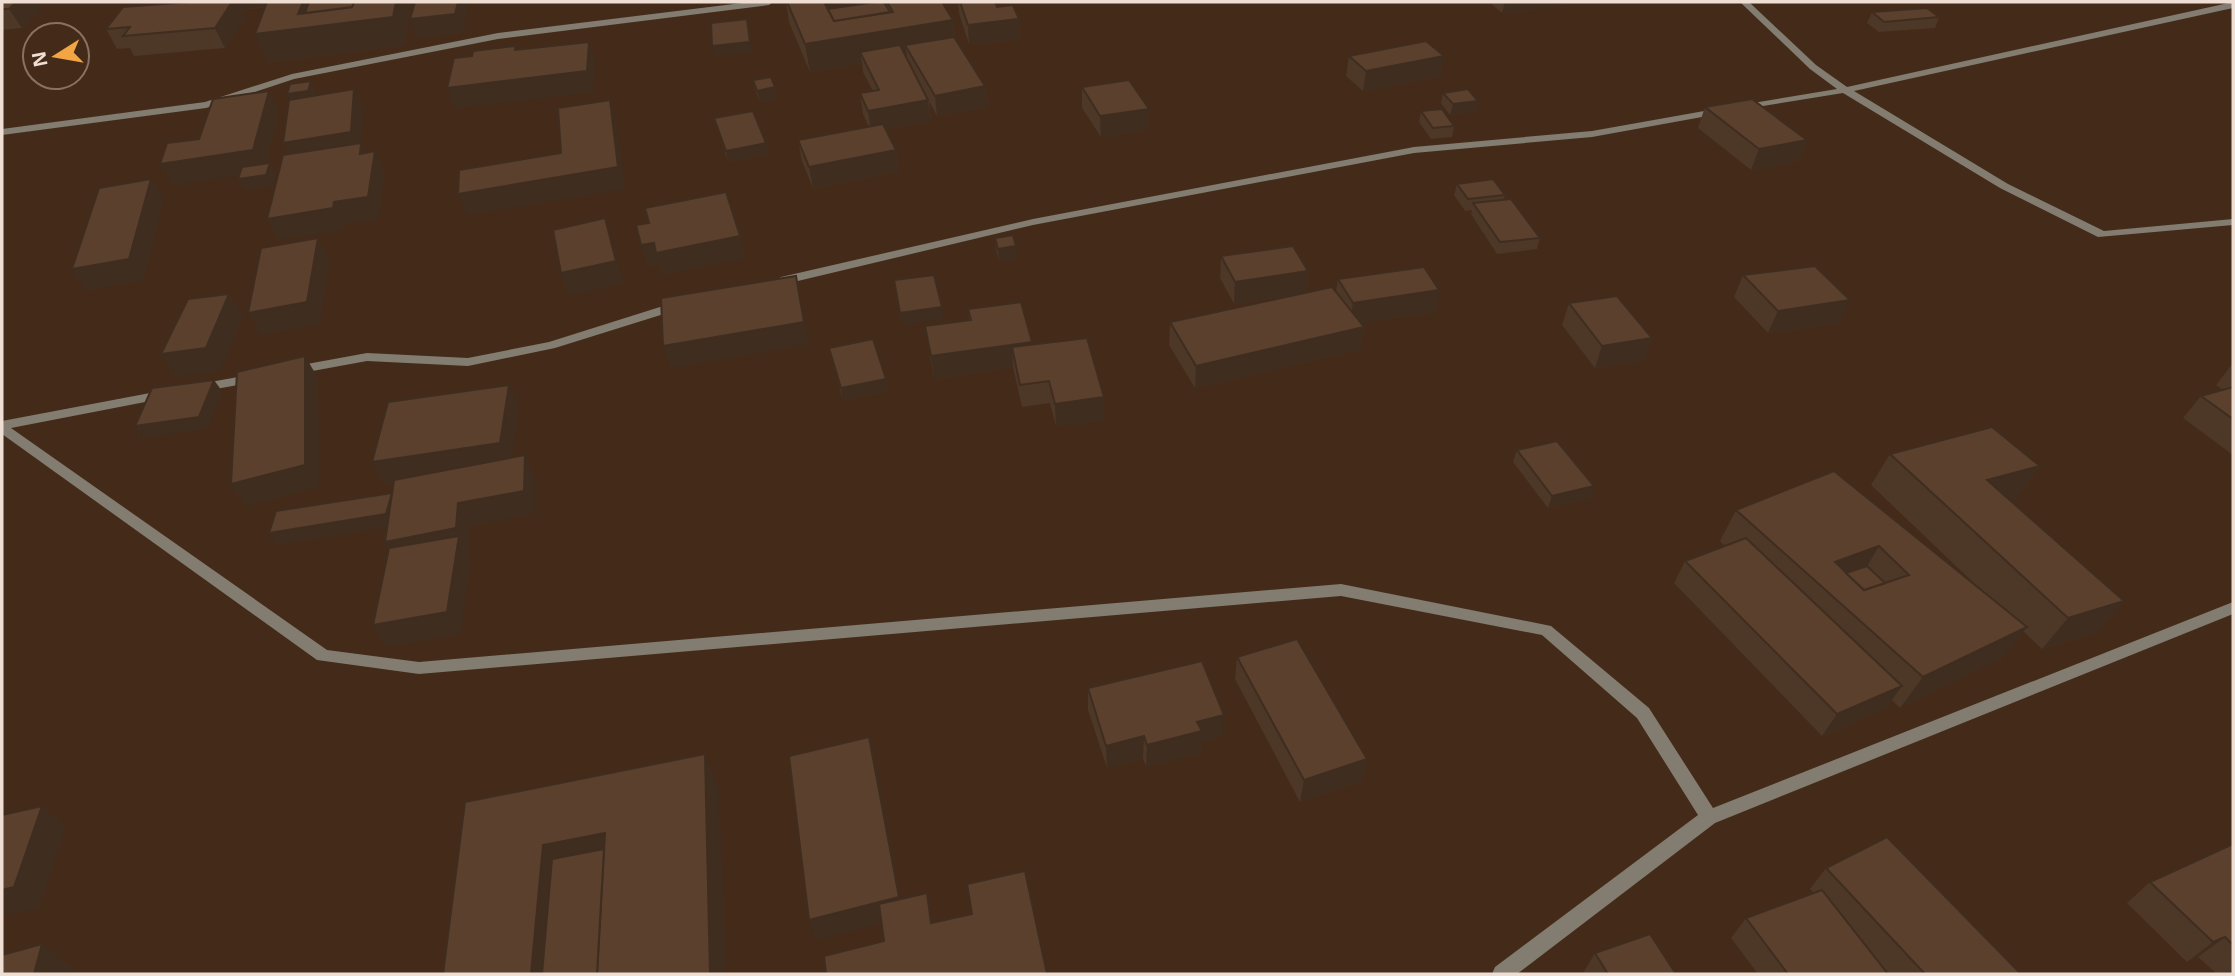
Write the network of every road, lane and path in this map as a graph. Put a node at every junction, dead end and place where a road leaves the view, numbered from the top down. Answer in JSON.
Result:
{"nodes":[{"id":1,"x":769,"y":2,"type":"edge"},
{"id":2,"x":1744,"y":2,"type":"edge"},
{"id":3,"x":2233,"y":5,"type":"edge"},
{"id":4,"x":1845,"y":90,"type":"junction"},
{"id":5,"x":2,"y":132,"type":"edge"},
{"id":6,"x":2233,"y":222,"type":"edge"},
{"id":7,"x":771,"y":283,"type":"edge"},
{"id":8,"x":692,"y":302,"type":"edge"},
{"id":9,"x":286,"y":372,"type":"edge"},
{"id":10,"x":272,"y":375,"type":"edge"},
{"id":11,"x":191,"y":390,"type":"edge"},
{"id":12,"x":178,"y":392,"type":"edge"},
{"id":13,"x":2,"y":426,"type":"edge"},
{"id":14,"x":2233,"y":608,"type":"edge"},
{"id":15,"x":1709,"y":817,"type":"junction"},
{"id":16,"x":1502,"y":974,"type":"edge"}],
"edges":[{"from":1,"to":5,"type":"street"},
{"from":2,"to":4,"type":"street"},
{"from":3,"to":4,"type":"street"},
{"from":4,"to":6,"type":"street"},
{"from":4,"to":7,"type":"street"},
{"from":8,"to":9,"type":"street"},
{"from":10,"to":11,"type":"street"},
{"from":12,"to":13,"type":"street"},
{"from":13,"to":15,"type":"street"},
{"from":14,"to":15,"type":"street"},
{"from":15,"to":16,"type":"street"}]}
